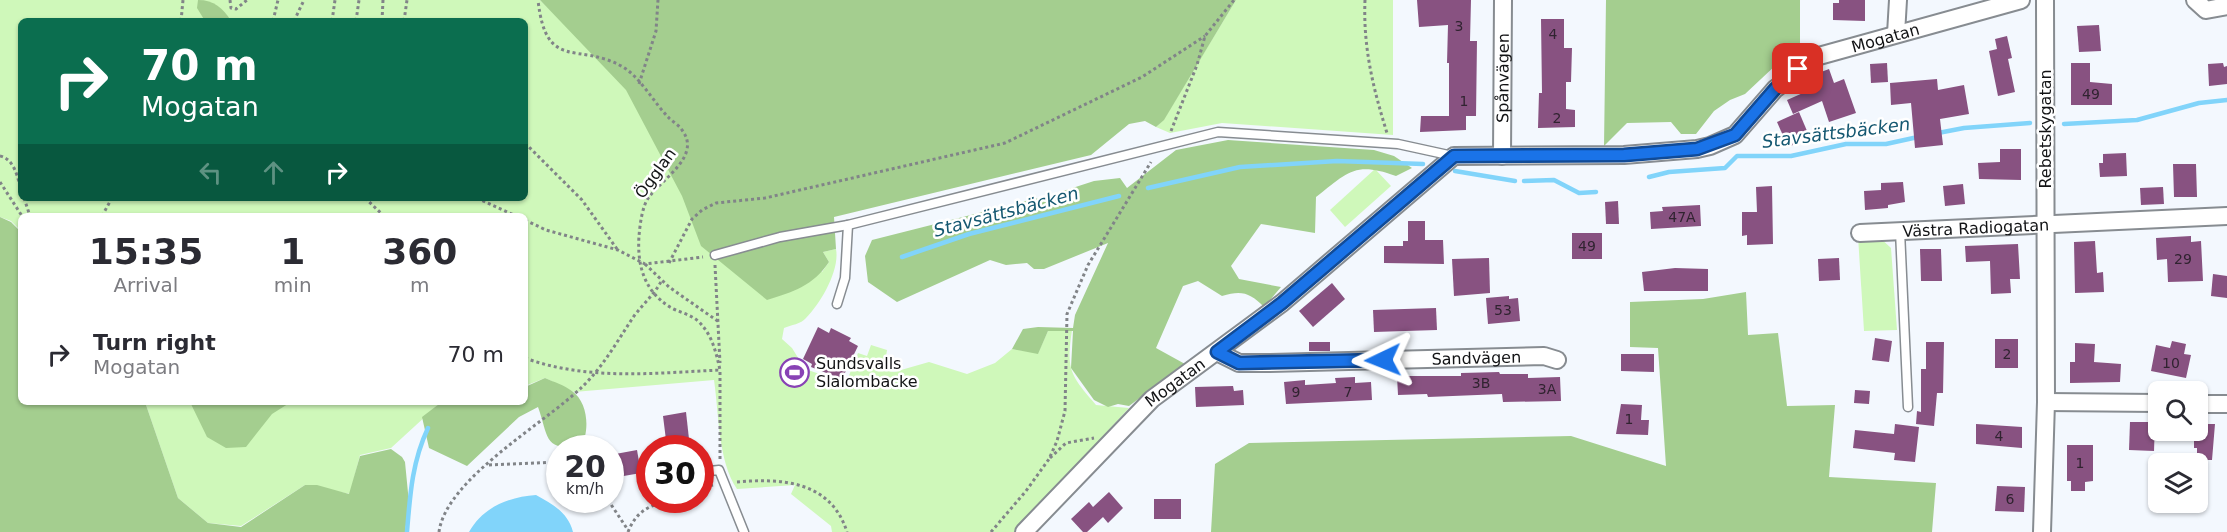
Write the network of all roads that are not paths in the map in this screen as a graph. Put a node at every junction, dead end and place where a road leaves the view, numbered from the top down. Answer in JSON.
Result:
{"nodes":[{"id":1,"x":1503,"y":0,"type":"edge"},
{"id":2,"x":1898,"y":0,"type":"edge"},
{"id":3,"x":2021,"y":0,"type":"edge"},
{"id":4,"x":2045,"y":0,"type":"edge"},
{"id":5,"x":2195,"y":0,"type":"edge"},
{"id":6,"x":2227,"y":6,"type":"edge"},
{"id":7,"x":1896,"y":34,"type":"junction"},
{"id":8,"x":1454,"y":156,"type":"junction"},
{"id":9,"x":1502,"y":156,"type":"junction"},
{"id":10,"x":2227,"y":216,"type":"edge"},
{"id":11,"x":2045,"y":223,"type":"junction"},
{"id":12,"x":848,"y":225,"type":"junction"},
{"id":13,"x":1900,"y":231,"type":"junction"},
{"id":14,"x":1860,"y":233,"type":"dead end"},
{"id":15,"x":715,"y":255,"type":"road end"},
{"id":16,"x":837,"y":304,"type":"dead end"},
{"id":17,"x":1217,"y":352,"type":"junction"},
{"id":18,"x":1557,"y":360,"type":"dead end"},
{"id":19,"x":2046,"y":402,"type":"junction"},
{"id":20,"x":2148,"y":403,"type":"edge"},
{"id":21,"x":2208,"y":404,"type":"edge"},
{"id":22,"x":2227,"y":404,"type":"edge"},
{"id":23,"x":1908,"y":407,"type":"dead end"},
{"id":24,"x":714,"y":471,"type":"edge"},
{"id":25,"x":744,"y":532,"type":"edge"},
{"id":26,"x":1024,"y":532,"type":"edge"},
{"id":27,"x":2042,"y":532,"type":"edge"}],
"edges":[{"from":1,"to":9,"type":"street","name":"Spånvägen"},
{"from":2,"to":7,"type":"street"},
{"from":3,"to":7,"type":"street","name":"Mogatan"},
{"from":4,"to":11,"type":"street","name":"Rebetskygatan"},
{"from":5,"to":6,"type":"street"},
{"from":7,"to":9,"type":"street","name":"Mogatan"},
{"from":8,"to":9,"type":"street","name":"Mogatan"},
{"from":8,"to":12,"type":"lane"},
{"from":8,"to":17,"type":"street","name":"Mogatan"},
{"from":10,"to":11,"type":"street","name":"Västra Radiogatan"},
{"from":11,"to":13,"type":"street","name":"Västra Radiogatan"},
{"from":11,"to":19,"type":"street","name":"Rebetskygatan"},
{"from":12,"to":15,"type":"lane"},
{"from":12,"to":16,"type":"lane"},
{"from":13,"to":14,"type":"street"},
{"from":13,"to":23,"type":"lane","name":"Västra Radiogatan"},
{"from":17,"to":18,"type":"street","name":"Sandvägen"},
{"from":17,"to":26,"type":"street","name":"Mogatan"},
{"from":19,"to":20,"type":"street"},
{"from":19,"to":27,"type":"street","name":"Rebetskygatan"},
{"from":21,"to":22,"type":"street"},
{"from":24,"to":25,"type":"lane"}]}
